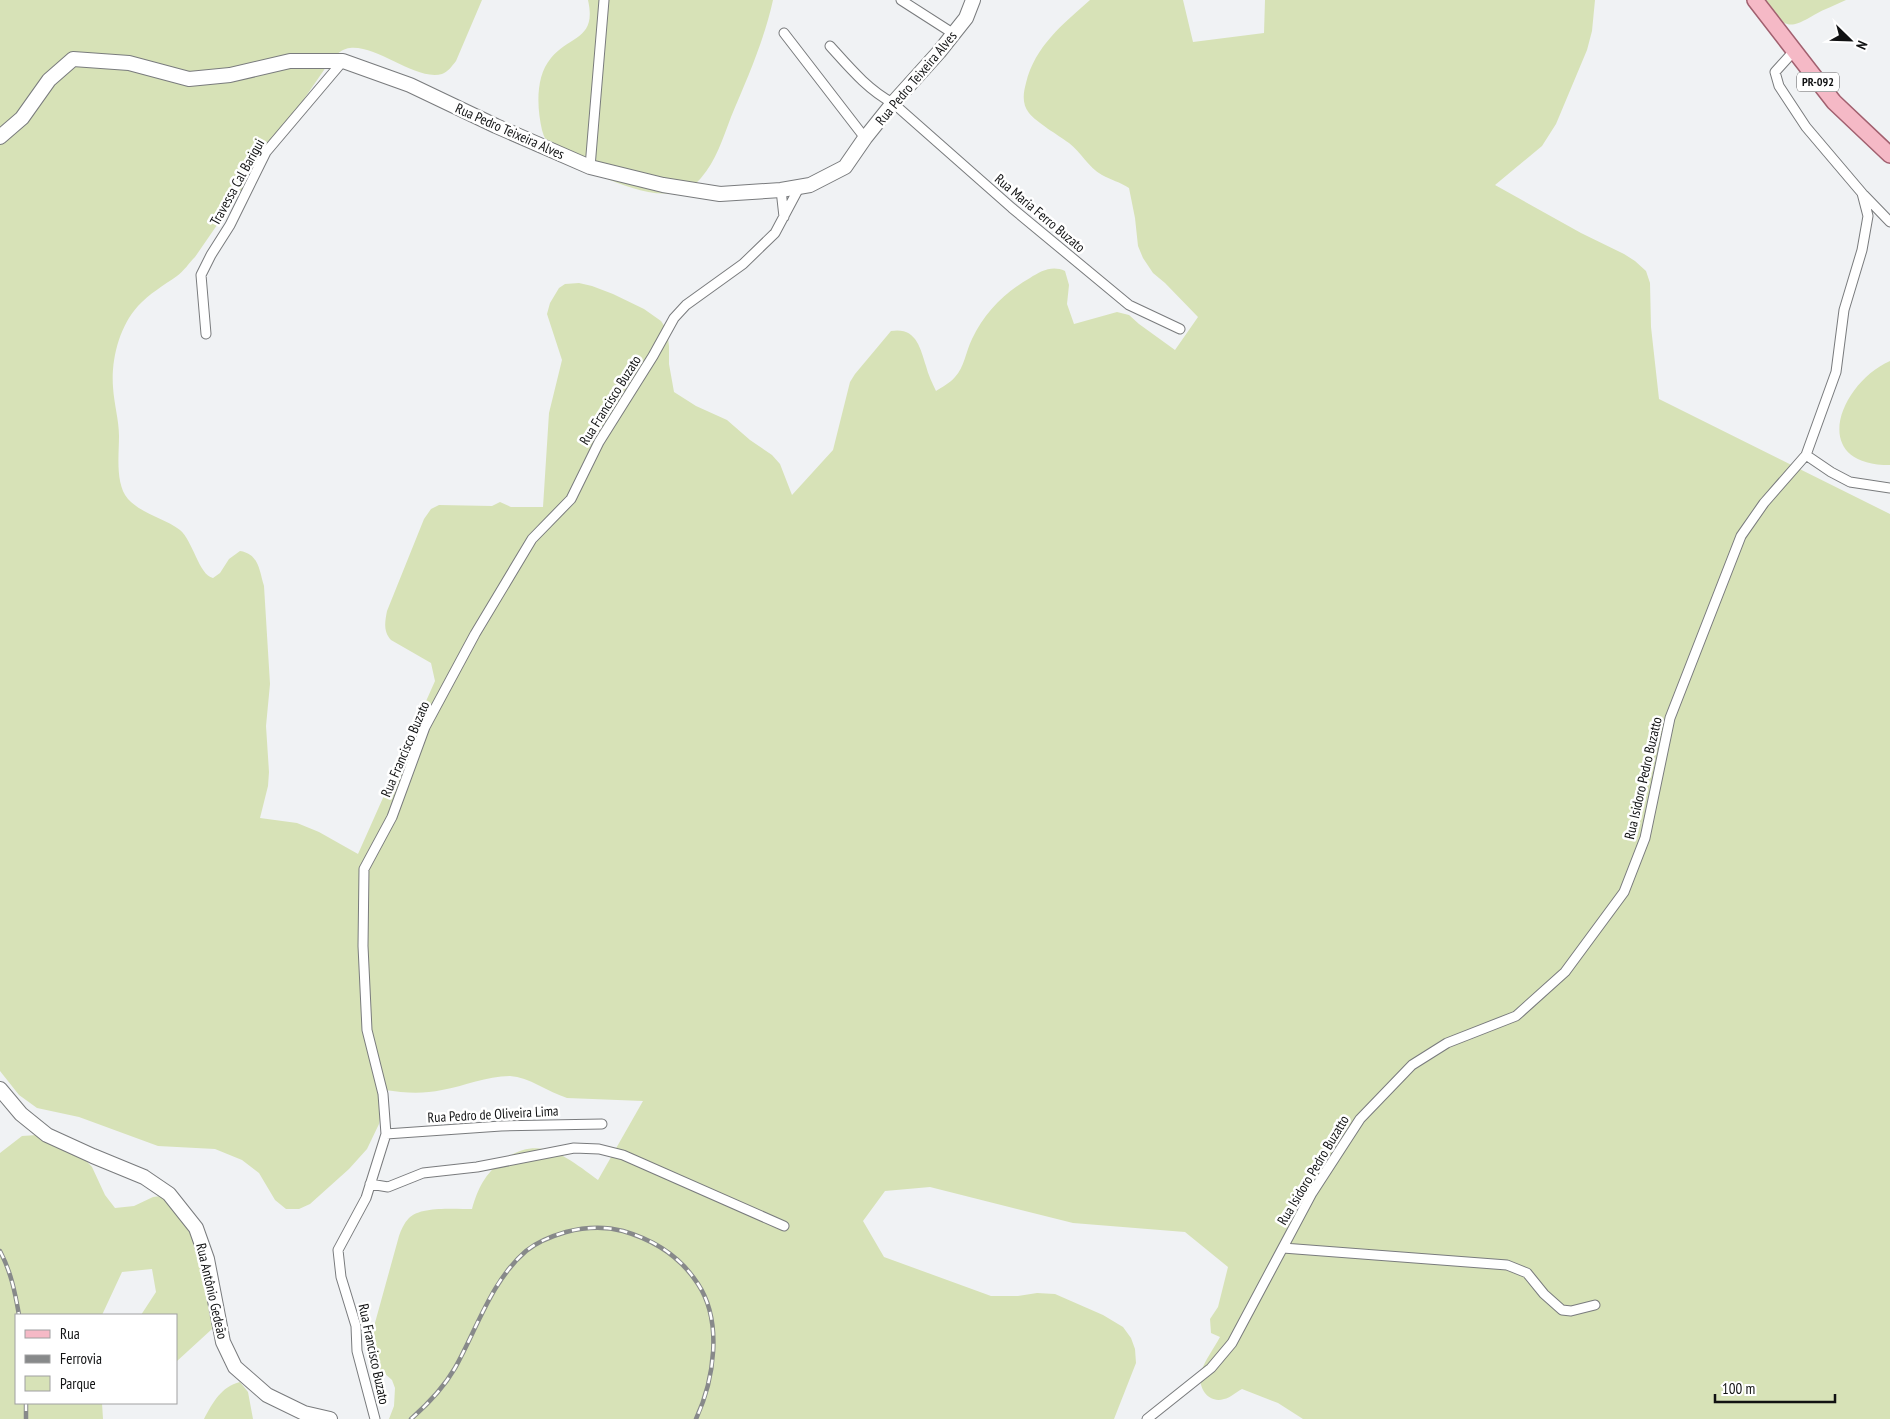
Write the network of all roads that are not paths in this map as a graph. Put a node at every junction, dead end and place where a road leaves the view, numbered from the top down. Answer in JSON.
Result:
{"nodes":[{"id":1,"x":604,"y":0,"type":"edge"},
{"id":2,"x":901,"y":0,"type":"edge"},
{"id":3,"x":973,"y":0,"type":"edge"},
{"id":4,"x":1755,"y":0,"type":"edge"},
{"id":5,"x":784,"y":33,"type":"dead end"},
{"id":6,"x":954,"y":34,"type":"junction"},
{"id":7,"x":830,"y":46,"type":"dead end"},
{"id":8,"x":1794,"y":51,"type":"junction"},
{"id":9,"x":343,"y":61,"type":"junction"},
{"id":10,"x":894,"y":103,"type":"junction"},
{"id":11,"x":0,"y":137,"type":"edge"},
{"id":12,"x":865,"y":138,"type":"junction"},
{"id":13,"x":1890,"y":155,"type":"edge"},
{"id":14,"x":590,"y":167,"type":"junction"},
{"id":15,"x":800,"y":186,"type":"junction"},
{"id":16,"x":781,"y":190,"type":"junction"},
{"id":17,"x":1862,"y":193,"type":"junction"},
{"id":18,"x":784,"y":217,"type":"junction"},
{"id":19,"x":1890,"y":222,"type":"edge"},
{"id":20,"x":1180,"y":329,"type":"dead end"},
{"id":21,"x":206,"y":334,"type":"dead end"},
{"id":22,"x":1806,"y":455,"type":"junction"},
{"id":23,"x":1890,"y":488,"type":"edge"},
{"id":24,"x":0,"y":1089,"type":"edge"},
{"id":25,"x":602,"y":1124,"type":"dead end"},
{"id":26,"x":386,"y":1134,"type":"junction"},
{"id":27,"x":370,"y":1184,"type":"junction"},
{"id":28,"x":784,"y":1226,"type":"dead end"},
{"id":29,"x":1283,"y":1248,"type":"junction"},
{"id":30,"x":1595,"y":1305,"type":"dead end"},
{"id":31,"x":330,"y":1419,"type":"edge"},
{"id":32,"x":375,"y":1419,"type":"edge"},
{"id":33,"x":1147,"y":1419,"type":"edge"}],
"edges":[{"from":1,"to":14,"type":"street"},
{"from":2,"to":6,"type":"street"},
{"from":3,"to":6,"type":"street","name":"Rua Pedro Teixeira Alves"},
{"from":4,"to":8,"type":"main road","number":"PR-092"},
{"from":5,"to":12,"type":"street"},
{"from":6,"to":10,"type":"street","name":"Rua Pedro Teixeira Alves"},
{"from":7,"to":10,"type":"street","name":"Rua Maria Ferro Buzato"},
{"from":8,"to":13,"type":"main road","number":"PR-092"},
{"from":8,"to":17,"type":"street","name":"Rua Isidoro Pedro Buzatto"},
{"from":9,"to":11,"type":"street","name":"Rua Pedro Teixeira Alves"},
{"from":9,"to":14,"type":"street","name":"Rua Pedro Teixeira Alves"},
{"from":9,"to":21,"type":"street","name":"Travessa Cal Barigui"},
{"from":10,"to":12,"type":"street","name":"Rua Pedro Teixeira Alves"},
{"from":10,"to":20,"type":"street","name":"Rua Maria Ferro Buzato"},
{"from":12,"to":15,"type":"street","name":"Rua Pedro Teixeira Alves"},
{"from":14,"to":16,"type":"street","name":"Rua Pedro Teixeira Alves"},
{"from":15,"to":16,"type":"street","name":"Rua Pedro Teixeira Alves"},
{"from":15,"to":18,"type":"street","name":"Rua Francisco Buzato"},
{"from":16,"to":18,"type":"street"},
{"from":17,"to":19,"type":"street"},
{"from":17,"to":22,"type":"street","name":"Rua Isidoro Pedro Buzatto"},
{"from":18,"to":26,"type":"street","name":"Rua Francisco Buzato"},
{"from":22,"to":23,"type":"street"},
{"from":22,"to":29,"type":"street","name":"Rua Isidoro Pedro Buzatto"},
{"from":24,"to":31,"type":"street","name":"Rua Antônio Gedeão"},
{"from":25,"to":26,"type":"street","name":"Rua Pedro de Oliveira Lima"},
{"from":26,"to":27,"type":"street","name":"Rua Francisco Buzato"},
{"from":27,"to":28,"type":"street"},
{"from":27,"to":32,"type":"street","name":"Rua Francisco Buzato"},
{"from":29,"to":30,"type":"street"},
{"from":29,"to":33,"type":"street","name":"Rua Isidoro Pedro Buzatto"}]}
